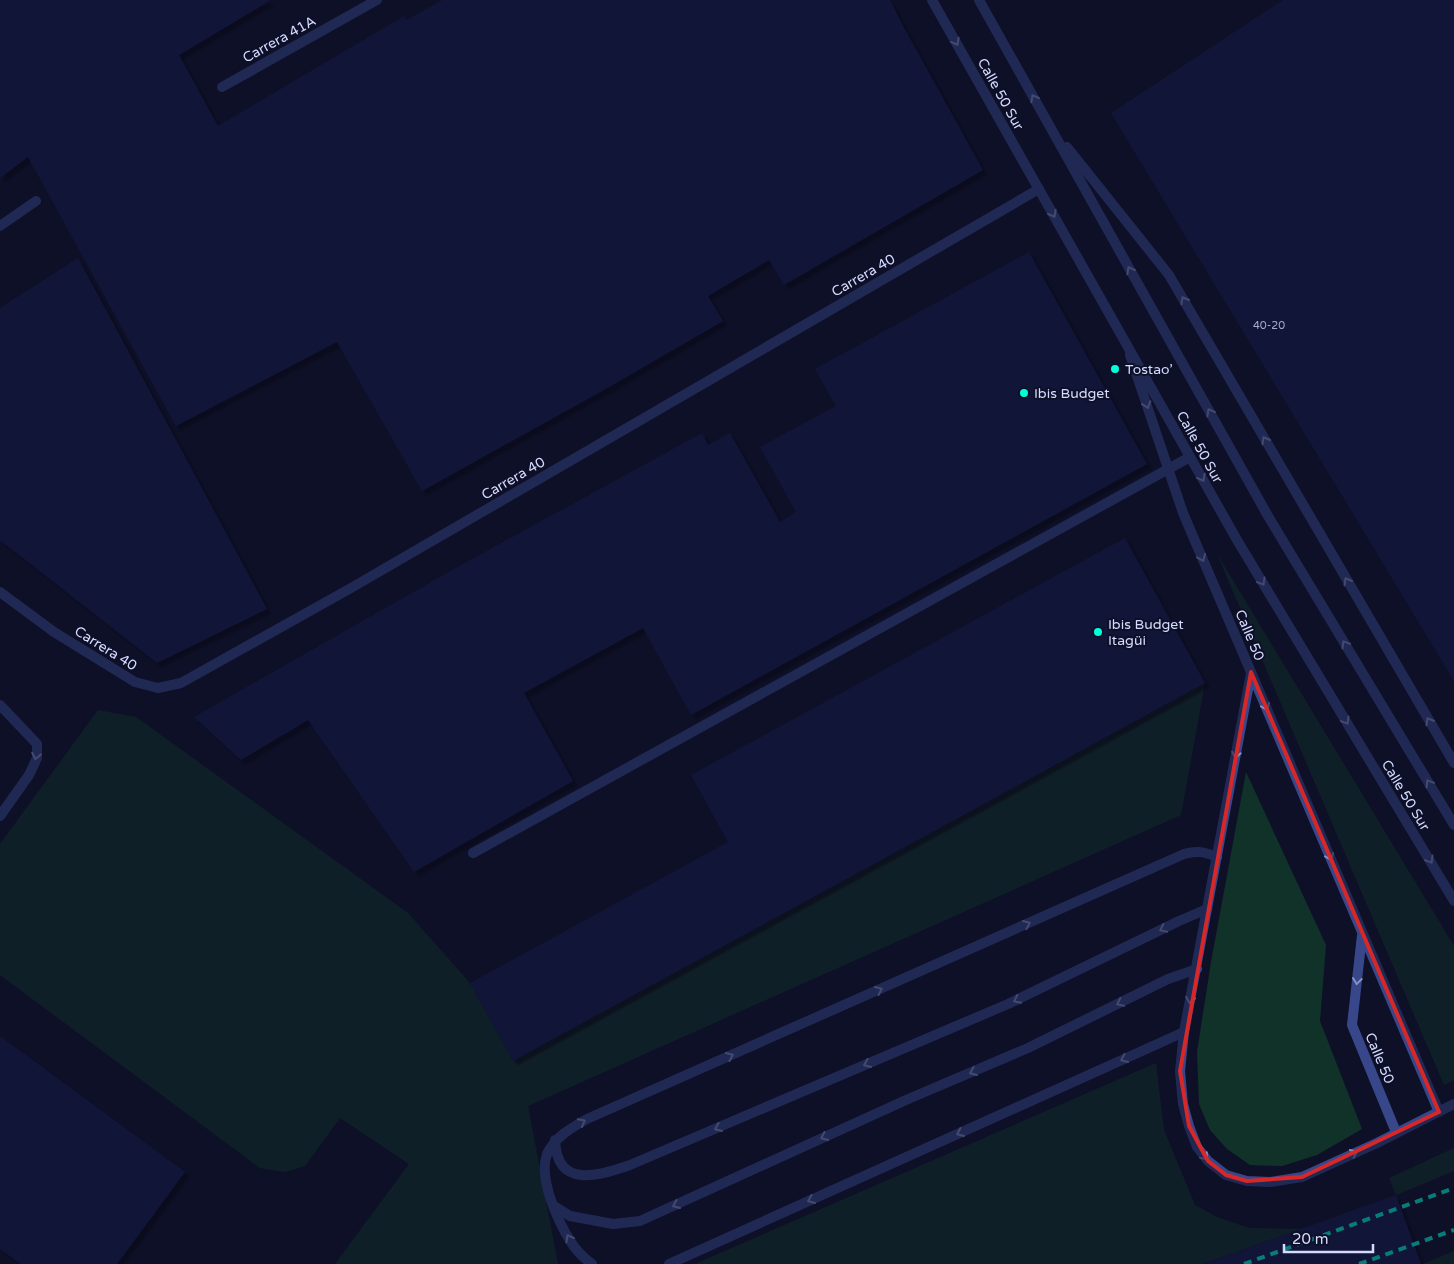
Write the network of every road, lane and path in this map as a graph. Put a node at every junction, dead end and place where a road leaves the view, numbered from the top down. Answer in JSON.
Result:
{"nodes":[{"id":1,"x":377,"y":0,"type":"edge"},
{"id":2,"x":932,"y":0,"type":"edge"},
{"id":3,"x":979,"y":0,"type":"edge"},
{"id":4,"x":222,"y":87,"type":"dead end"},
{"id":5,"x":1048,"y":124,"type":"junction"},
{"id":6,"x":1039,"y":189,"type":"junction"},
{"id":7,"x":36,"y":201,"type":"dead end"},
{"id":8,"x":0,"y":226,"type":"edge"},
{"id":9,"x":1125,"y":343,"type":"junction"},
{"id":10,"x":1190,"y":457,"type":"junction"},
{"id":11,"x":1168,"y":469,"type":"junction"},
{"id":12,"x":0,"y":592,"type":"edge"},
{"id":13,"x":1251,"y":672,"type":"junction"},
{"id":14,"x":0,"y":705,"type":"edge"},
{"id":15,"x":1454,"y":763,"type":"edge"},
{"id":16,"x":0,"y":816,"type":"edge"},
{"id":17,"x":1454,"y":825,"type":"edge"},
{"id":18,"x":473,"y":853,"type":"dead end"},
{"id":19,"x":1217,"y":857,"type":"junction"},
{"id":20,"x":1454,"y":901,"type":"edge"},
{"id":21,"x":1207,"y":909,"type":"junction"},
{"id":22,"x":1362,"y":933,"type":"junction"},
{"id":23,"x":1196,"y":969,"type":"junction"},
{"id":24,"x":1184,"y":1032,"type":"junction"},
{"id":25,"x":1454,"y":1104,"type":"edge"},
{"id":26,"x":1439,"y":1112,"type":"junction"},
{"id":27,"x":1396,"y":1132,"type":"junction"},
{"id":28,"x":555,"y":1140,"type":"junction"},
{"id":29,"x":553,"y":1206,"type":"junction"},
{"id":30,"x":592,"y":1264,"type":"edge"},
{"id":31,"x":669,"y":1264,"type":"edge"}],
"edges":[{"from":1,"to":4,"type":"street","name":"Carrera 41A"},
{"from":2,"to":6,"type":"street","name":"Calle 50 Sur","one_way":true},
{"from":5,"to":3,"type":"street","name":"Calle 50 Sur","one_way":true},
{"from":15,"to":5,"type":"street","one_way":true},
{"from":17,"to":5,"type":"street","name":"Calle 50 Sur","one_way":true},
{"from":6,"to":9,"type":"street","name":"Calle 50 Sur","one_way":true},
{"from":6,"to":12,"type":"street","name":"Carrera 40"},
{"from":7,"to":8,"type":"street"},
{"from":9,"to":10,"type":"street","name":"Calle 50 Sur"},
{"from":9,"to":11,"type":"street","name":"Calle 50","one_way":true},
{"from":10,"to":11,"type":"street"},
{"from":10,"to":20,"type":"street","name":"Calle 50 Sur","one_way":true},
{"from":11,"to":13,"type":"street","name":"Calle 50","one_way":true},
{"from":11,"to":18,"type":"street"},
{"from":13,"to":19,"type":"street","one_way":true},
{"from":13,"to":22,"type":"street","name":"Calle 50","one_way":true},
{"from":14,"to":16,"type":"street","one_way":true},
{"from":19,"to":21,"type":"street"},
{"from":28,"to":19,"type":"street","one_way":true},
{"from":21,"to":23,"type":"street"},
{"from":21,"to":28,"type":"street","one_way":true},
{"from":22,"to":26,"type":"street","name":"Calle 50"},
{"from":22,"to":27,"type":"street","name":"Calle 50","one_way":true},
{"from":23,"to":24,"type":"street","one_way":true},
{"from":23,"to":29,"type":"street","one_way":true},
{"from":24,"to":27,"type":"street","one_way":true},
{"from":24,"to":31,"type":"street","one_way":true},
{"from":25,"to":26,"type":"street"},
{"from":26,"to":27,"type":"street"},
{"from":28,"to":29,"type":"street"},
{"from":30,"to":29,"type":"street","one_way":true}]}
